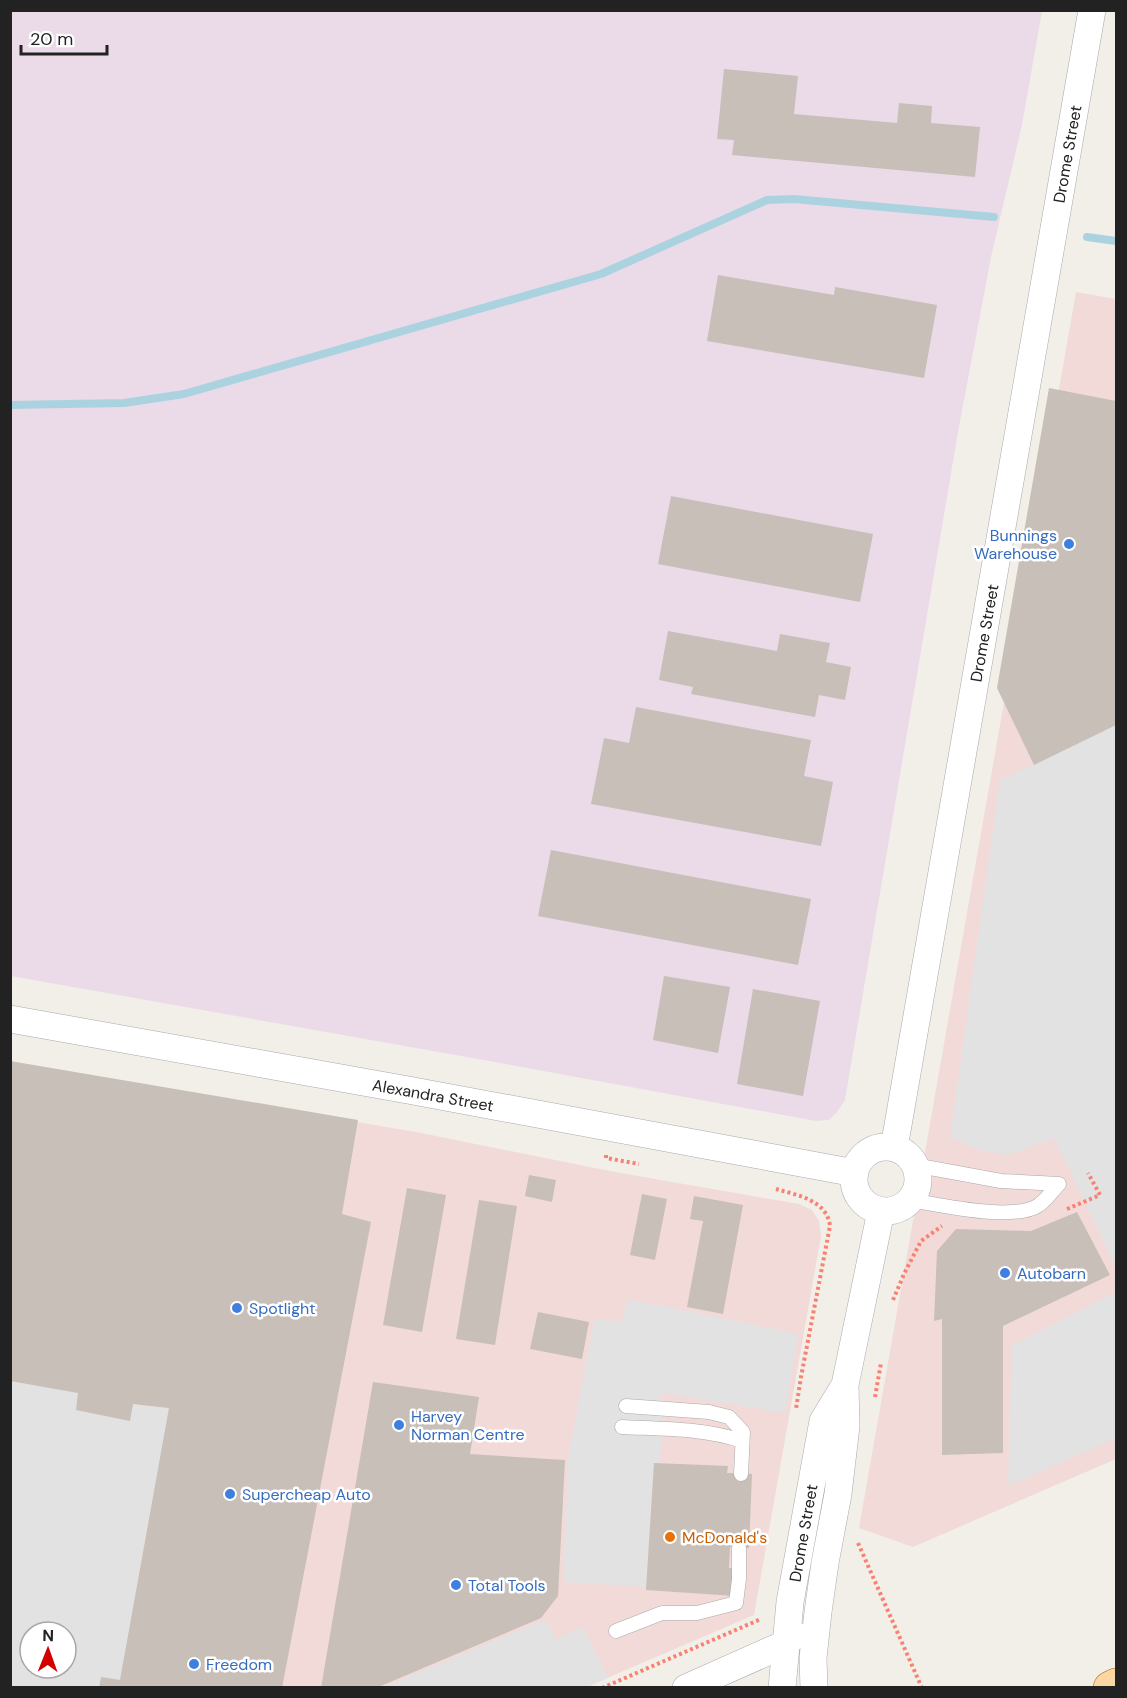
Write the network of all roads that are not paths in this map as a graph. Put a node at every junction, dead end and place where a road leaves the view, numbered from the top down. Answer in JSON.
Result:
{"nodes":[{"id":1,"x":1092,"y":10,"type":"edge"},
{"id":2,"x":10,"y":1019,"type":"edge"},
{"id":3,"x":904,"y":1157,"type":"junction"},
{"id":4,"x":855,"y":1173,"type":"junction"},
{"id":5,"x":910,"y":1200,"type":"junction"},
{"id":6,"x":880,"y":1211,"type":"junction"},
{"id":7,"x":845,"y":1385,"type":"junction"},
{"id":8,"x":626,"y":1406,"type":"dead end"},
{"id":9,"x":622,"y":1427,"type":"dead end"},
{"id":10,"x":742,"y":1441,"type":"junction"},
{"id":11,"x":741,"y":1474,"type":"dead end"},
{"id":12,"x":739,"y":1548,"type":"dead end"},
{"id":13,"x":826,"y":1556,"type":"junction"},
{"id":14,"x":616,"y":1631,"type":"dead end"},
{"id":15,"x":785,"y":1644,"type":"junction"},
{"id":16,"x":1116,"y":1685,"type":"edge"},
{"id":17,"x":686,"y":1688,"type":"edge"},
{"id":18,"x":782,"y":1688,"type":"edge"},
{"id":19,"x":814,"y":1688,"type":"edge"},
{"id":20,"x":1110,"y":1688,"type":"edge"}],
"edges":[{"from":1,"to":3,"type":"street","name":"Drome Street"},
{"from":2,"to":4,"type":"street","name":"Alexandra Street"},
{"from":3,"to":4,"type":"street"},
{"from":3,"to":5,"type":"street"},
{"from":3,"to":5,"type":"lane"},
{"from":4,"to":6,"type":"street"},
{"from":5,"to":6,"type":"street"},
{"from":6,"to":7,"type":"street","name":"Drome Street"},
{"from":7,"to":13,"type":"street","name":"Drome Street"},
{"from":7,"to":15,"type":"street","name":"Drome Street"},
{"from":8,"to":10,"type":"lane"},
{"from":9,"to":10,"type":"lane"},
{"from":10,"to":11,"type":"lane"},
{"from":12,"to":14,"type":"lane"},
{"from":13,"to":15,"type":"street"},
{"from":13,"to":19,"type":"street","name":"Drome Street"},
{"from":15,"to":17,"type":"street"},
{"from":15,"to":18,"type":"street","name":"Drome Street"},
{"from":16,"to":20,"type":"main road"}]}
